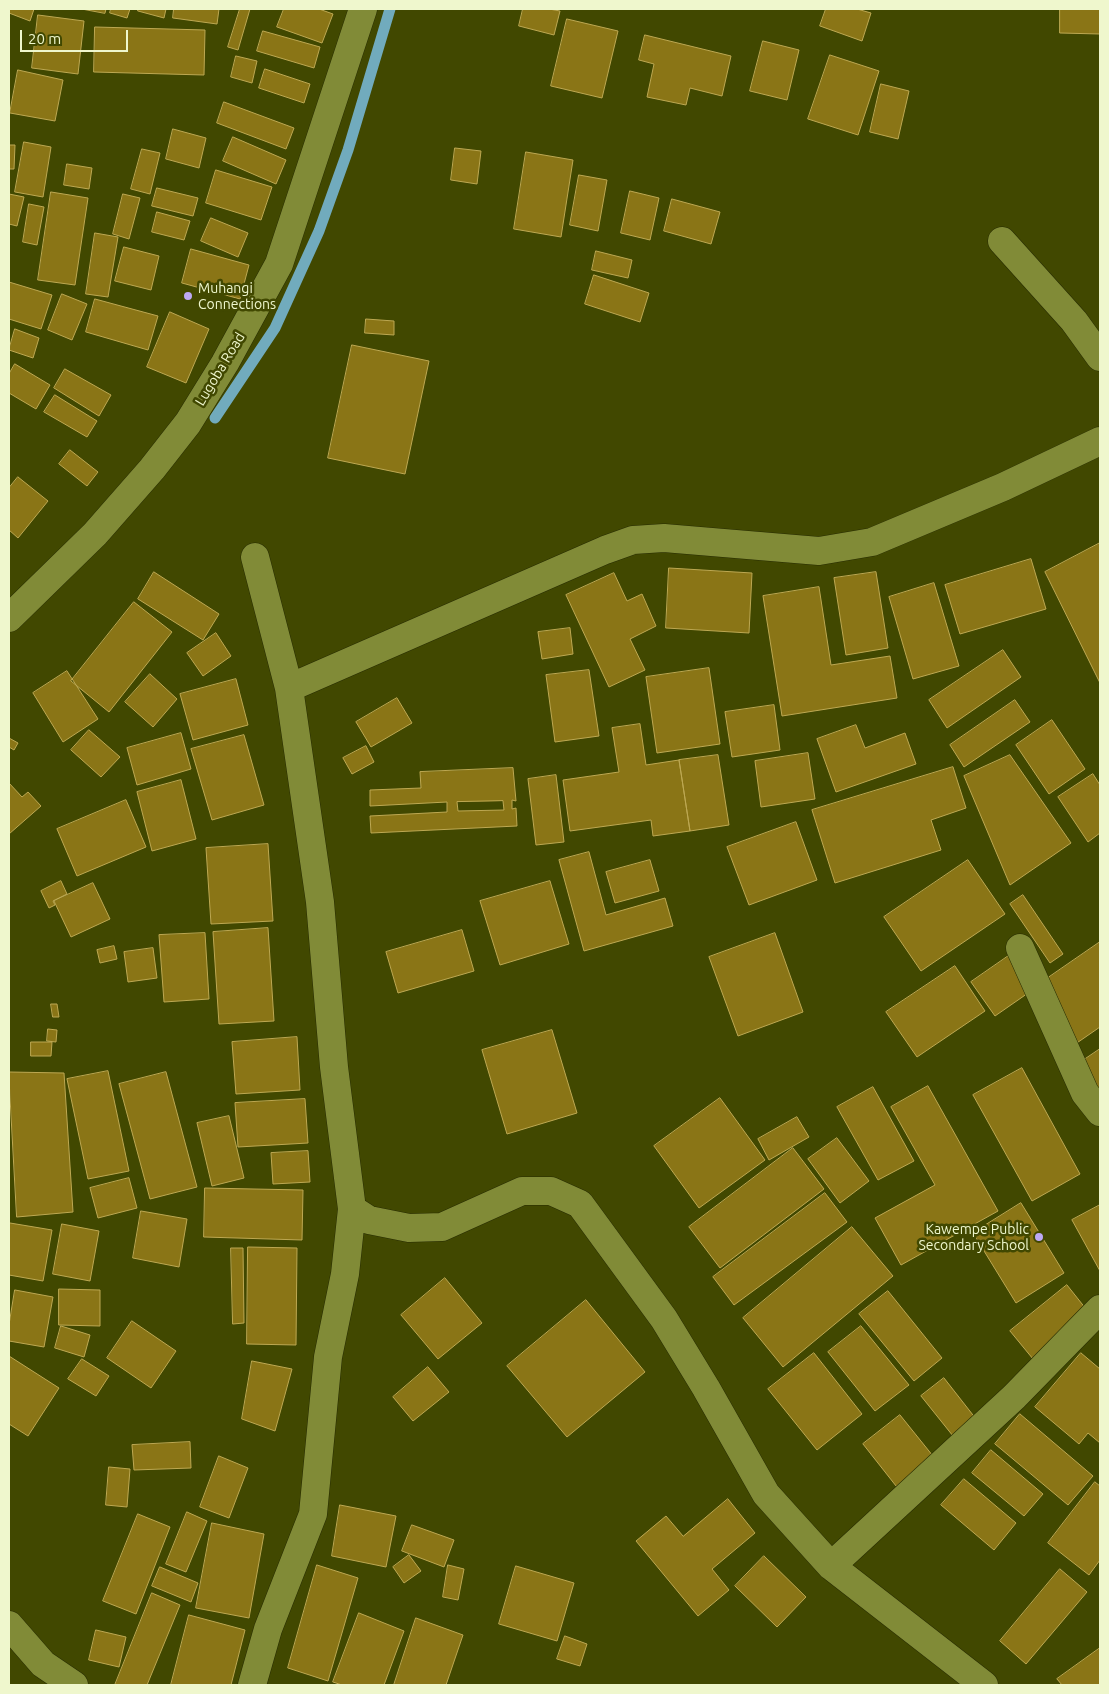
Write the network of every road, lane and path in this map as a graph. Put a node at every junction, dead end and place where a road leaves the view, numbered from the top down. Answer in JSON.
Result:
{"nodes":[{"id":1,"x":363,"y":9,"type":"edge"},
{"id":2,"x":1002,"y":241,"type":"dead end"},
{"id":3,"x":1100,"y":357,"type":"edge"},
{"id":4,"x":1100,"y":440,"type":"edge"},
{"id":5,"x":255,"y":557,"type":"dead end"},
{"id":6,"x":9,"y":618,"type":"edge"},
{"id":7,"x":289,"y":688,"type":"junction"},
{"id":8,"x":1020,"y":948,"type":"dead end"},
{"id":9,"x":1100,"y":1112,"type":"edge"},
{"id":10,"x":352,"y":1210,"type":"junction"},
{"id":11,"x":1100,"y":1309,"type":"edge"},
{"id":12,"x":831,"y":1566,"type":"junction"},
{"id":13,"x":9,"y":1625,"type":"edge"},
{"id":14,"x":74,"y":1685,"type":"edge"},
{"id":15,"x":252,"y":1685,"type":"edge"},
{"id":16,"x":984,"y":1685,"type":"edge"}],
"edges":[{"from":1,"to":6,"type":"street","name":"Lugoba Road"},
{"from":2,"to":3,"type":"street"},
{"from":4,"to":7,"type":"street"},
{"from":5,"to":7,"type":"street"},
{"from":7,"to":10,"type":"street"},
{"from":8,"to":9,"type":"street"},
{"from":10,"to":12,"type":"street"},
{"from":10,"to":15,"type":"street"},
{"from":11,"to":12,"type":"street"},
{"from":12,"to":16,"type":"street"},
{"from":13,"to":14,"type":"street"}]}
